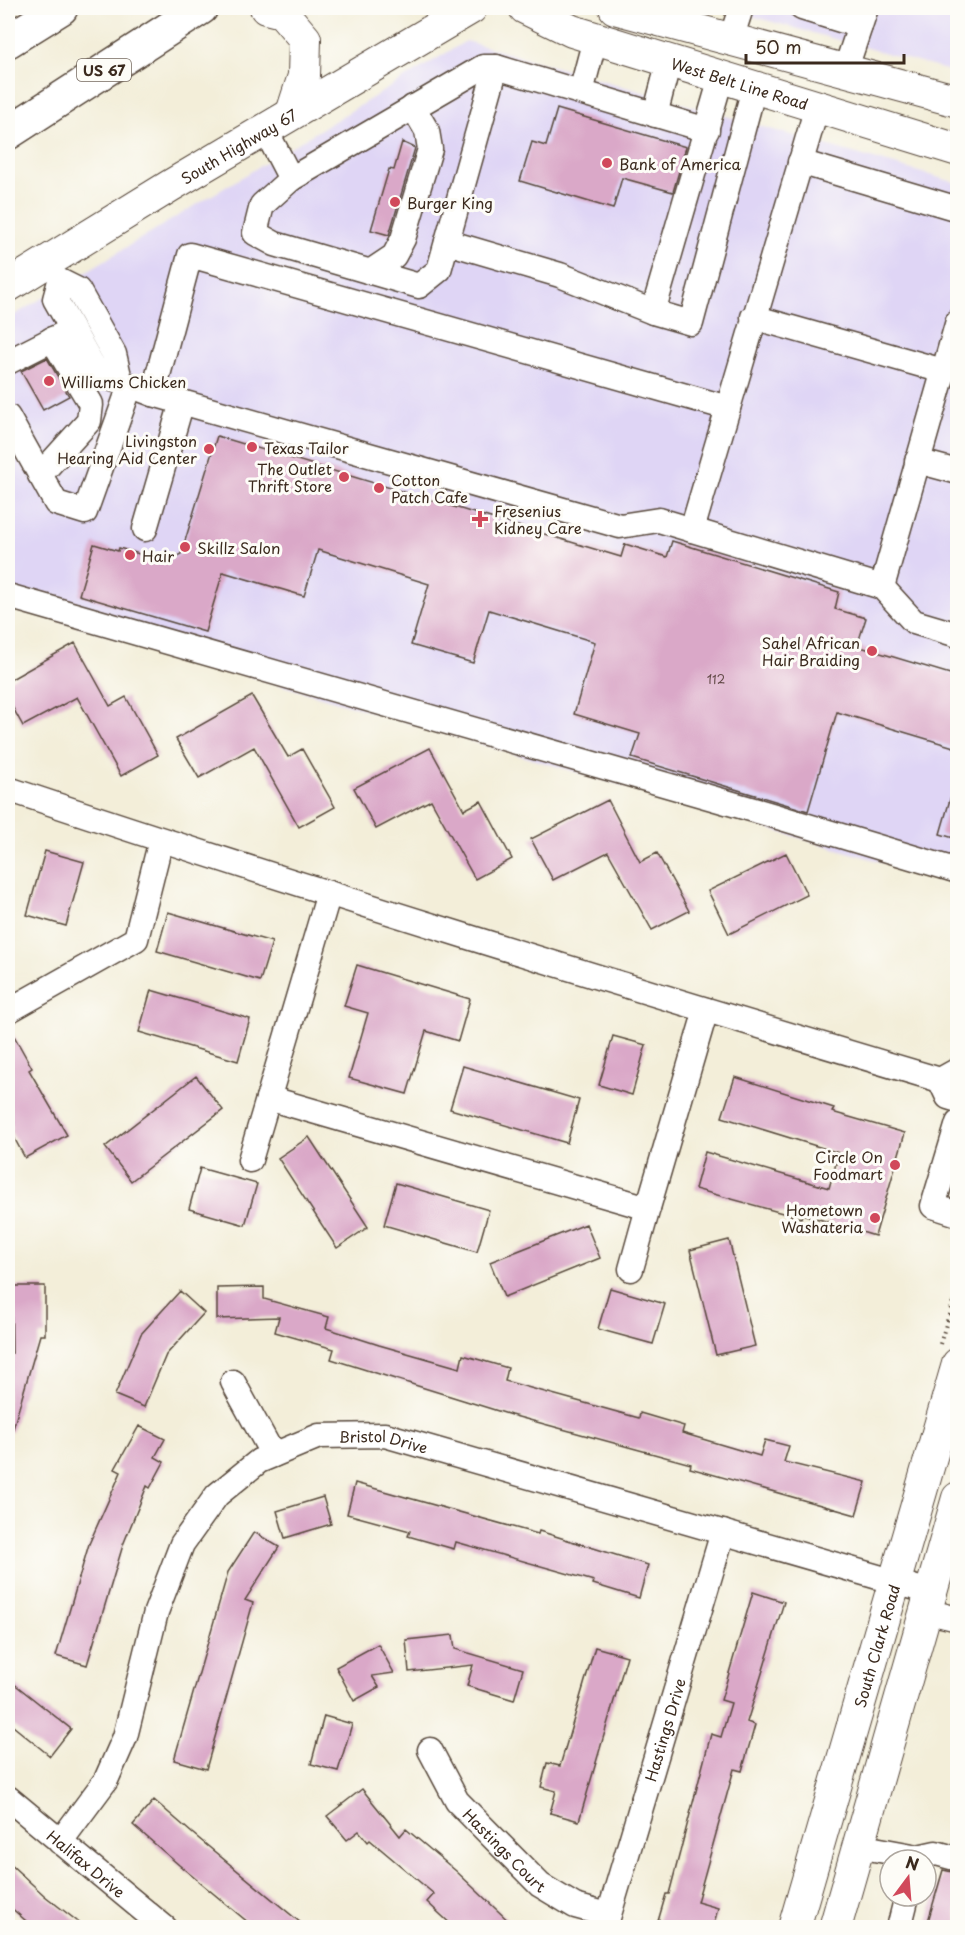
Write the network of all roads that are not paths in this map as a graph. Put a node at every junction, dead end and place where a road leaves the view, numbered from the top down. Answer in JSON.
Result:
{"nodes":[{"id":1,"x":61,"y":8,"type":"edge"},
{"id":2,"x":201,"y":8,"type":"edge"},
{"id":3,"x":471,"y":8,"type":"edge"},
{"id":4,"x":525,"y":8,"type":"edge"},
{"id":5,"x":615,"y":8,"type":"edge"},
{"id":6,"x":741,"y":8,"type":"edge"},
{"id":7,"x":802,"y":8,"type":"edge"},
{"id":8,"x":274,"y":10,"type":"edge"},
{"id":9,"x":863,"y":17,"type":"edge"},
{"id":10,"x":595,"y":39,"type":"junction"},
{"id":11,"x":731,"y":39,"type":"junction"},
{"id":12,"x":8,"y":41,"type":"edge"},
{"id":13,"x":669,"y":62,"type":"junction"},
{"id":14,"x":830,"y":66,"type":"junction"},
{"id":15,"x":496,"y":67,"type":"junction"},
{"id":16,"x":721,"y":78,"type":"junction"},
{"id":17,"x":754,"y":88,"type":"junction"},
{"id":18,"x":581,"y":92,"type":"junction"},
{"id":19,"x":957,"y":101,"type":"edge"},
{"id":20,"x":413,"y":107,"type":"junction"},
{"id":21,"x":817,"y":107,"type":"junction"},
{"id":22,"x":292,"y":113,"type":"junction"},
{"id":23,"x":655,"y":115,"type":"junction"},
{"id":24,"x":265,"y":129,"type":"junction"},
{"id":25,"x":707,"y":130,"type":"junction"},
{"id":26,"x":8,"y":133,"type":"edge"},
{"id":27,"x":957,"y":150,"type":"edge"},
{"id":28,"x":800,"y":162,"type":"junction"},
{"id":29,"x":291,"y":179,"type":"junction"},
{"id":30,"x":957,"y":208,"type":"edge"},
{"id":31,"x":447,"y":242,"type":"junction"},
{"id":32,"x":54,"y":271,"type":"junction"},
{"id":33,"x":370,"y":272,"type":"junction"},
{"id":34,"x":8,"y":286,"type":"edge"},
{"id":35,"x":653,"y":312,"type":"junction"},
{"id":36,"x":753,"y":317,"type":"junction"},
{"id":37,"x":957,"y":321,"type":"edge"},
{"id":38,"x":73,"y":329,"type":"junction"},
{"id":39,"x":8,"y":362,"type":"edge"},
{"id":40,"x":943,"y":371,"type":"junction"},
{"id":41,"x":134,"y":387,"type":"junction"},
{"id":42,"x":182,"y":402,"type":"junction"},
{"id":43,"x":728,"y":408,"type":"junction"},
{"id":44,"x":8,"y":417,"type":"edge"},
{"id":45,"x":917,"y":461,"type":"junction"},
{"id":46,"x":957,"y":472,"type":"edge"},
{"id":47,"x":40,"y":475,"type":"junction"},
{"id":48,"x":145,"y":529,"type":"dead end"},
{"id":49,"x":692,"y":530,"type":"junction"},
{"id":50,"x":882,"y":587,"type":"junction"},
{"id":51,"x":8,"y":596,"type":"edge"},
{"id":52,"x":957,"y":635,"type":"edge"},
{"id":53,"x":8,"y":789,"type":"edge"},
{"id":54,"x":161,"y":840,"type":"junction"},
{"id":55,"x":957,"y":871,"type":"edge"},
{"id":56,"x":329,"y":893,"type":"junction"},
{"id":57,"x":706,"y":1010,"type":"junction"},
{"id":58,"x":8,"y":1011,"type":"edge"},
{"id":59,"x":949,"y":1075,"type":"edge"},
{"id":60,"x":268,"y":1098,"type":"junction"},
{"id":61,"x":957,"y":1100,"type":"edge"},
{"id":62,"x":956,"y":1133,"type":"edge"},
{"id":63,"x":250,"y":1160,"type":"dead end"},
{"id":64,"x":648,"y":1208,"type":"junction"},
{"id":65,"x":957,"y":1214,"type":"edge"},
{"id":66,"x":631,"y":1269,"type":"dead end"},
{"id":67,"x":957,"y":1364,"type":"edge"},
{"id":68,"x":232,"y":1382,"type":"dead end"},
{"id":69,"x":273,"y":1455,"type":"junction"},
{"id":70,"x":957,"y":1498,"type":"edge"},
{"id":71,"x":723,"y":1532,"type":"junction"},
{"id":72,"x":894,"y":1582,"type":"junction"},
{"id":73,"x":928,"y":1601,"type":"junction"},
{"id":74,"x":957,"y":1619,"type":"edge"},
{"id":75,"x":430,"y":1750,"type":"dead end"},
{"id":76,"x":8,"y":1798,"type":"edge"},
{"id":77,"x":60,"y":1842,"type":"junction"},
{"id":78,"x":858,"y":1846,"type":"junction"},
{"id":79,"x":878,"y":1850,"type":"edge"},
{"id":80,"x":938,"y":1854,"type":"edge"},
{"id":81,"x":957,"y":1859,"type":"edge"},
{"id":82,"x":904,"y":1908,"type":"edge"},
{"id":83,"x":607,"y":1921,"type":"edge"},
{"id":84,"x":165,"y":1928,"type":"edge"},
{"id":85,"x":794,"y":1928,"type":"edge"},
{"id":86,"x":835,"y":1928,"type":"edge"},
{"id":87,"x":898,"y":1928,"type":"edge"}],
"edges":[{"from":1,"to":12,"type":"highway"},
{"from":2,"to":26,"type":"highway","number":"US 67"},
{"from":3,"to":22,"type":"main road","name":"South Highway 67"},
{"from":4,"to":10,"type":"main road","name":"West Belt Line Road"},
{"from":5,"to":11,"type":"main road"},
{"from":6,"to":11,"type":"street"},
{"from":7,"to":9,"type":"street"},
{"from":8,"to":22,"type":"main road"},
{"from":9,"to":14,"type":"street"},
{"from":10,"to":13,"type":"main road","name":"West Belt Line Road"},
{"from":10,"to":18,"type":"street"},
{"from":11,"to":14,"type":"main road"},
{"from":13,"to":16,"type":"main road","name":"West Belt Line Road"},
{"from":13,"to":23,"type":"street"},
{"from":14,"to":17,"type":"main road"},
{"from":14,"to":19,"type":"main road"},
{"from":15,"to":18,"type":"street"},
{"from":15,"to":20,"type":"street"},
{"from":15,"to":31,"type":"street"},
{"from":16,"to":17,"type":"main road","name":"West Belt Line Road"},
{"from":16,"to":25,"type":"street"},
{"from":17,"to":21,"type":"main road","name":"West Belt Line Road"},
{"from":17,"to":35,"type":"street"},
{"from":18,"to":23,"type":"street"},
{"from":20,"to":29,"type":"street"},
{"from":20,"to":33,"type":"street"},
{"from":21,"to":27,"type":"main road","name":"West Belt Line Road"},
{"from":21,"to":28,"type":"street"},
{"from":22,"to":24,"type":"main road","name":"South Highway 67"},
{"from":23,"to":25,"type":"street"},
{"from":24,"to":29,"type":"street"},
{"from":24,"to":32,"type":"main road","name":"South Highway 67"},
{"from":25,"to":35,"type":"street"},
{"from":28,"to":30,"type":"street"},
{"from":28,"to":36,"type":"street"},
{"from":29,"to":33,"type":"street"},
{"from":31,"to":33,"type":"street"},
{"from":31,"to":35,"type":"street"},
{"from":32,"to":34,"type":"main road","name":"South Highway 67"},
{"from":32,"to":38,"type":"street"},
{"from":36,"to":40,"type":"street"},
{"from":36,"to":43,"type":"street"},
{"from":37,"to":40,"type":"street"},
{"from":38,"to":39,"type":"street"},
{"from":38,"to":41,"type":"street"},
{"from":38,"to":47,"type":"street"},
{"from":40,"to":45,"type":"street"},
{"from":41,"to":42,"type":"street"},
{"from":41,"to":43,"type":"street"},
{"from":41,"to":47,"type":"street"},
{"from":42,"to":48,"type":"street"},
{"from":42,"to":49,"type":"street"},
{"from":43,"to":49,"type":"street"},
{"from":44,"to":47,"type":"street"},
{"from":45,"to":46,"type":"street"},
{"from":45,"to":50,"type":"street"},
{"from":49,"to":50,"type":"street"},
{"from":50,"to":52,"type":"street"},
{"from":51,"to":55,"type":"street"},
{"from":53,"to":54,"type":"street"},
{"from":54,"to":56,"type":"street"},
{"from":54,"to":58,"type":"street"},
{"from":56,"to":57,"type":"street"},
{"from":56,"to":60,"type":"street"},
{"from":57,"to":59,"type":"street"},
{"from":57,"to":64,"type":"street"},
{"from":59,"to":61,"type":"street"},
{"from":60,"to":63,"type":"street"},
{"from":60,"to":64,"type":"street"},
{"from":62,"to":65,"type":"street"},
{"from":64,"to":66,"type":"street"},
{"from":67,"to":72,"type":"main road","name":"South Clark Road"},
{"from":68,"to":69,"type":"street"},
{"from":69,"to":71,"type":"street","name":"Bristol Drive"},
{"from":69,"to":77,"type":"street","name":"Bristol Drive"},
{"from":70,"to":73,"type":"main road"},
{"from":71,"to":72,"type":"street","name":"Bristol Drive"},
{"from":71,"to":83,"type":"street","name":"Hastings Drive"},
{"from":72,"to":73,"type":"street","name":"Bristol Drive"},
{"from":72,"to":85,"type":"main road","name":"South Clark Road"},
{"from":73,"to":74,"type":"street","name":"Bristol Drive"},
{"from":73,"to":78,"type":"main road"},
{"from":75,"to":83,"type":"street","name":"Hastings Court"},
{"from":76,"to":77,"type":"street","name":"Halifax Drive"},
{"from":77,"to":84,"type":"street","name":"Halifax Drive"},
{"from":78,"to":79,"type":"street"},
{"from":78,"to":86,"type":"main road"},
{"from":80,"to":81,"type":"street"},
{"from":82,"to":87,"type":"street"}]}
